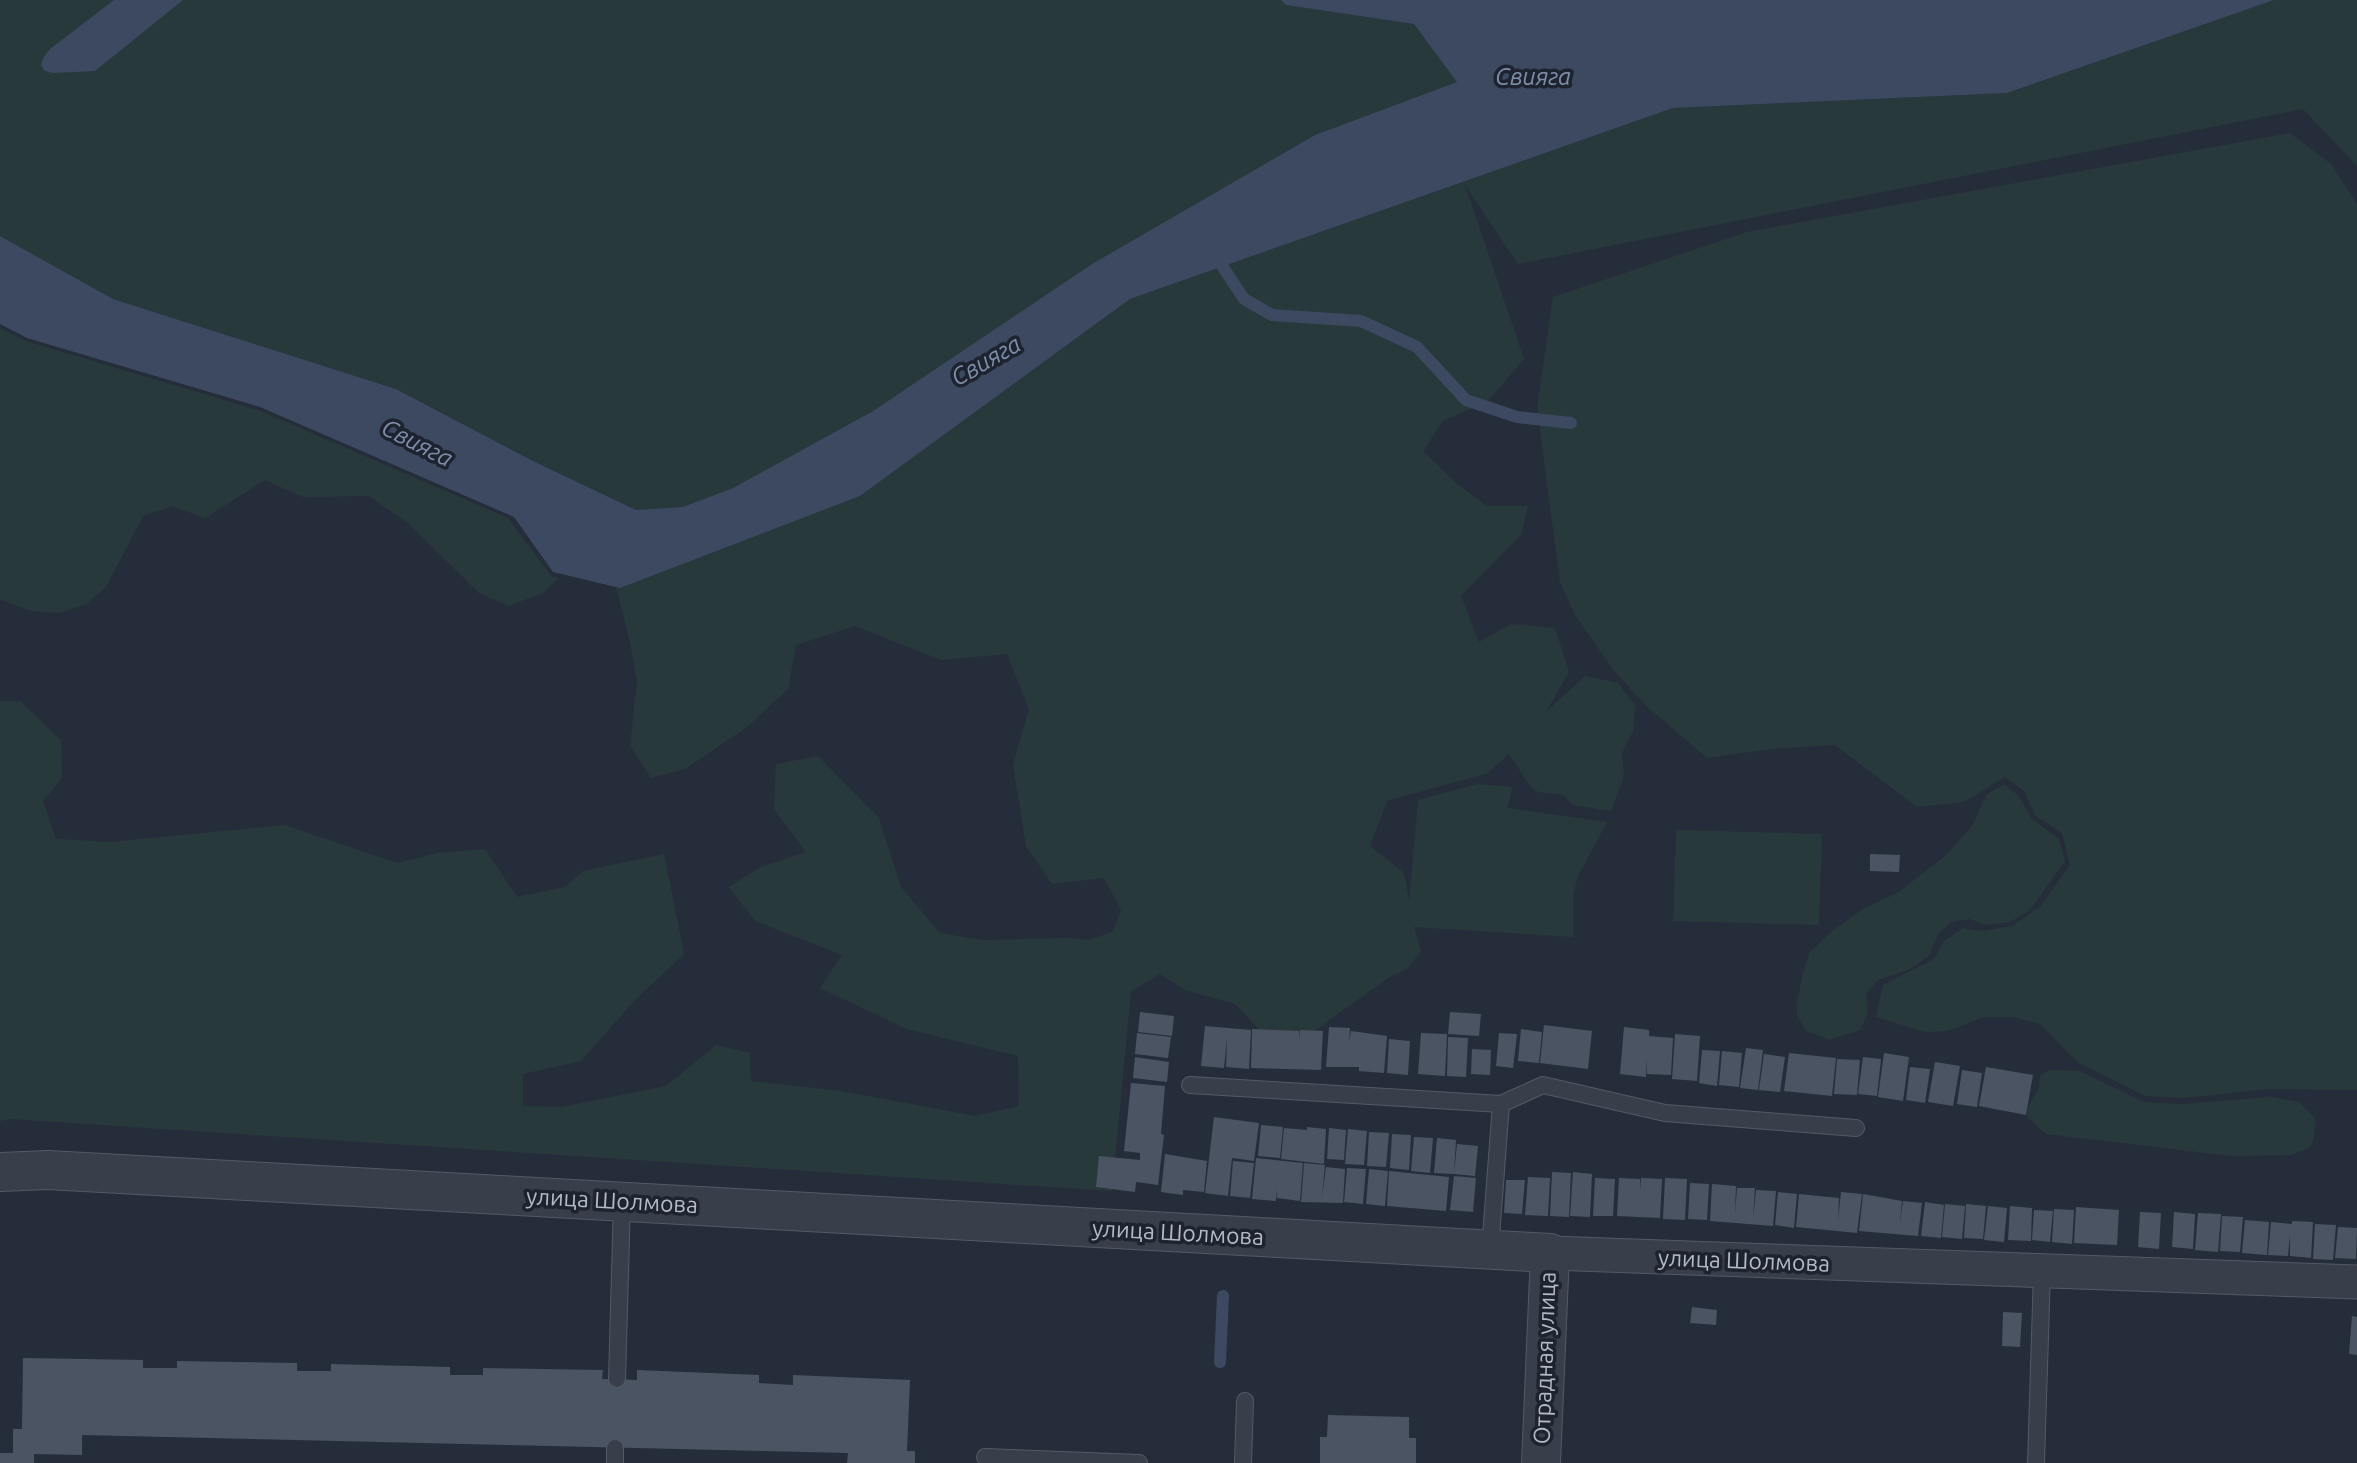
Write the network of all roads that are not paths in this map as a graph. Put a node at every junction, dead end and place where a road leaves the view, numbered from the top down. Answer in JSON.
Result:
{"nodes":[{"id":1,"x":1190,"y":1084,"type":"dead end"},
{"id":2,"x":1501,"y":1104,"type":"junction"},
{"id":3,"x":1856,"y":1128,"type":"dead end"},
{"id":4,"x":0,"y":1172,"type":"edge"},
{"id":5,"x":622,"y":1202,"type":"junction"},
{"id":6,"x":1490,"y":1250,"type":"junction"},
{"id":7,"x":1550,"y":1253,"type":"junction"},
{"id":8,"x":2042,"y":1272,"type":"junction"},
{"id":9,"x":2357,"y":1283,"type":"edge"},
{"id":10,"x":617,"y":1379,"type":"dead end"},
{"id":11,"x":1245,"y":1401,"type":"dead end"},
{"id":12,"x":985,"y":1457,"type":"dead end"},
{"id":13,"x":1139,"y":1463,"type":"edge"},
{"id":14,"x":1243,"y":1463,"type":"edge"},
{"id":15,"x":1541,"y":1463,"type":"edge"},
{"id":16,"x":2036,"y":1463,"type":"edge"}],
"edges":[{"from":1,"to":2,"type":"lane"},
{"from":2,"to":3,"type":"lane"},
{"from":2,"to":6,"type":"lane"},
{"from":4,"to":5,"type":"street","name":"улица Шолмова"},
{"from":5,"to":6,"type":"street","name":"улица Шолмова"},
{"from":5,"to":10,"type":"lane"},
{"from":6,"to":7,"type":"street","name":"улица Шолмова"},
{"from":7,"to":8,"type":"street","name":"улица Шолмова"},
{"from":7,"to":15,"type":"street","name":"Отрадная улица"},
{"from":8,"to":9,"type":"street","name":"улица Шолмова"},
{"from":8,"to":16,"type":"lane"},
{"from":11,"to":14,"type":"lane"},
{"from":12,"to":13,"type":"lane"}]}
